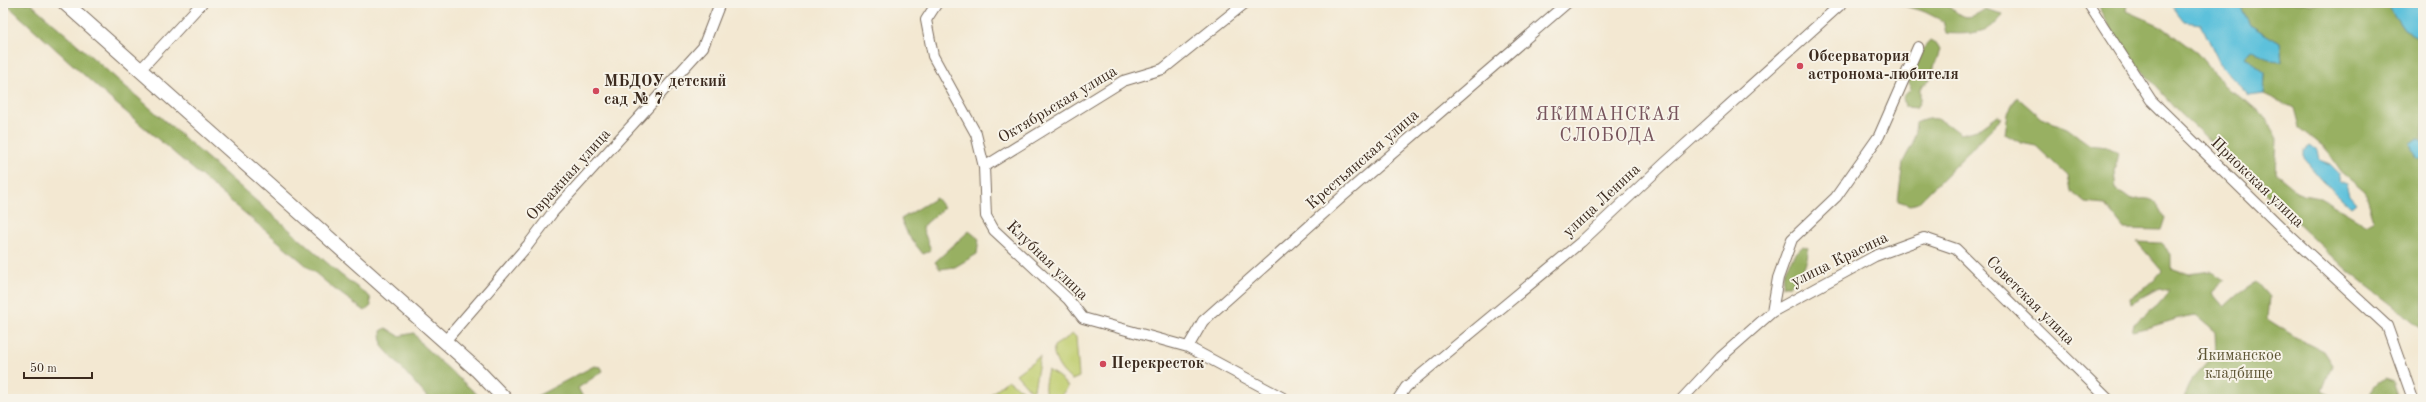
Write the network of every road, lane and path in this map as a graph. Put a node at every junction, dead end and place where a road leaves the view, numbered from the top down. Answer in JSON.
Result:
{"nodes":[{"id":1,"x":65,"y":3,"type":"edge"},
{"id":2,"x":202,"y":3,"type":"edge"},
{"id":3,"x":720,"y":3,"type":"edge"},
{"id":4,"x":937,"y":3,"type":"edge"},
{"id":5,"x":1245,"y":3,"type":"edge"},
{"id":6,"x":1568,"y":3,"type":"edge"},
{"id":7,"x":2088,"y":3,"type":"edge"},
{"id":8,"x":1840,"y":5,"type":"dead end"},
{"id":9,"x":1918,"y":46,"type":"dead end"},
{"id":10,"x":140,"y":70,"type":"junction"},
{"id":11,"x":984,"y":168,"type":"junction"},
{"id":12,"x":1924,"y":238,"type":"joint"},
{"id":13,"x":1772,"y":312,"type":"junction"},
{"id":14,"x":444,"y":341,"type":"junction"},
{"id":15,"x":1188,"y":347,"type":"junction"},
{"id":16,"x":505,"y":399,"type":"edge"},
{"id":17,"x":1285,"y":399,"type":"edge"},
{"id":18,"x":1398,"y":399,"type":"edge"},
{"id":19,"x":1682,"y":399,"type":"edge"},
{"id":20,"x":2108,"y":399,"type":"edge"},
{"id":21,"x":2413,"y":399,"type":"edge"}],
"edges":[{"from":1,"to":10,"type":"main road"},
{"from":2,"to":10,"type":"street"},
{"from":3,"to":14,"type":"street","name":"Овражная улица"},
{"from":4,"to":11,"type":"street","name":"Клубная улица"},
{"from":5,"to":11,"type":"street","name":"Октябрьская улица"},
{"from":6,"to":15,"type":"street","name":"Крестьянская улица"},
{"from":7,"to":21,"type":"street","name":"Приокская улица"},
{"from":8,"to":18,"type":"street","name":"улица Ленина"},
{"from":9,"to":13,"type":"street","name":"улица Красина"},
{"from":10,"to":14,"type":"main road"},
{"from":11,"to":15,"type":"street","name":"Клубная улица"},
{"from":12,"to":13,"type":"street","name":"улица Красина"},
{"from":12,"to":20,"type":"street","name":"Советская улица"},
{"from":13,"to":19,"type":"street","name":"улица Красина"},
{"from":14,"to":16,"type":"main road"},
{"from":15,"to":17,"type":"street","name":"Клубная улица"}]}
